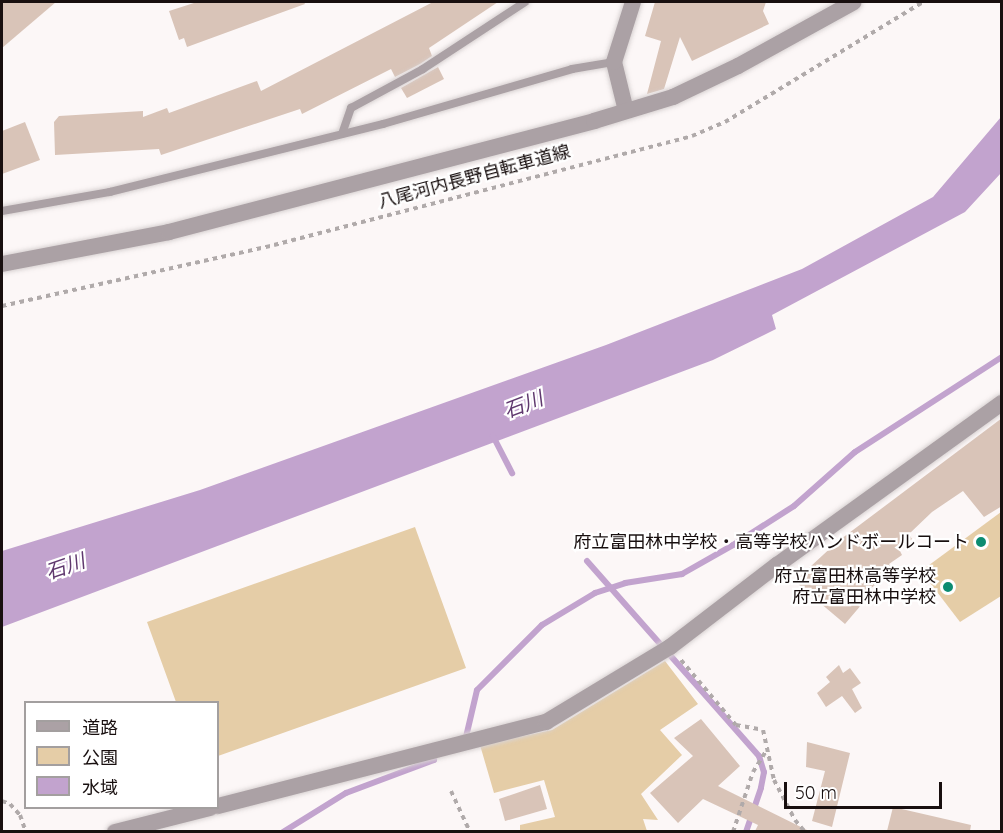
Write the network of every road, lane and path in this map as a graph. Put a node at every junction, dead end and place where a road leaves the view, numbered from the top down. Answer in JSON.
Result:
{"nodes":[{"id":1,"x":525,"y":2,"type":"edge"},
{"id":2,"x":633,"y":2,"type":"edge"},
{"id":3,"x":854,"y":2,"type":"edge"},
{"id":4,"x":923,"y":2,"type":"edge"},
{"id":5,"x":614,"y":62,"type":"junction"},
{"id":6,"x":626,"y":111,"type":"junction"},
{"id":7,"x":342,"y":134,"type":"junction"},
{"id":8,"x":2,"y":211,"type":"edge"},
{"id":9,"x":2,"y":264,"type":"edge"},
{"id":10,"x":2,"y":306,"type":"edge"},
{"id":11,"x":1002,"y":404,"type":"edge"},
{"id":12,"x":664,"y":652,"type":"junction"},
{"id":13,"x":763,"y":730,"type":"junction"},
{"id":14,"x":451,"y":790,"type":"dead end"},
{"id":15,"x":2,"y":801,"type":"edge"},
{"id":16,"x":219,"y":806,"type":"edge"},
{"id":17,"x":202,"y":809,"type":"edge"},
{"id":18,"x":26,"y":831,"type":"edge"},
{"id":19,"x":115,"y":831,"type":"edge"},
{"id":20,"x":470,"y":831,"type":"edge"},
{"id":21,"x":733,"y":831,"type":"edge"},
{"id":22,"x":806,"y":831,"type":"edge"}],
"edges":[{"from":1,"to":7,"type":"lane"},
{"from":2,"to":5,"type":"street"},
{"from":3,"to":6,"type":"street"},
{"from":4,"to":10,"type":"path","name":"八尾河内長野自転車道線"},
{"from":5,"to":6,"type":"street"},
{"from":5,"to":7,"type":"lane"},
{"from":6,"to":9,"type":"street"},
{"from":7,"to":8,"type":"lane"},
{"from":11,"to":12,"type":"street"},
{"from":12,"to":13,"type":"path"},
{"from":12,"to":16,"type":"street"},
{"from":13,"to":21,"type":"path"},
{"from":13,"to":22,"type":"path"},
{"from":14,"to":20,"type":"path"},
{"from":15,"to":18,"type":"path"},
{"from":17,"to":19,"type":"street"}]}
